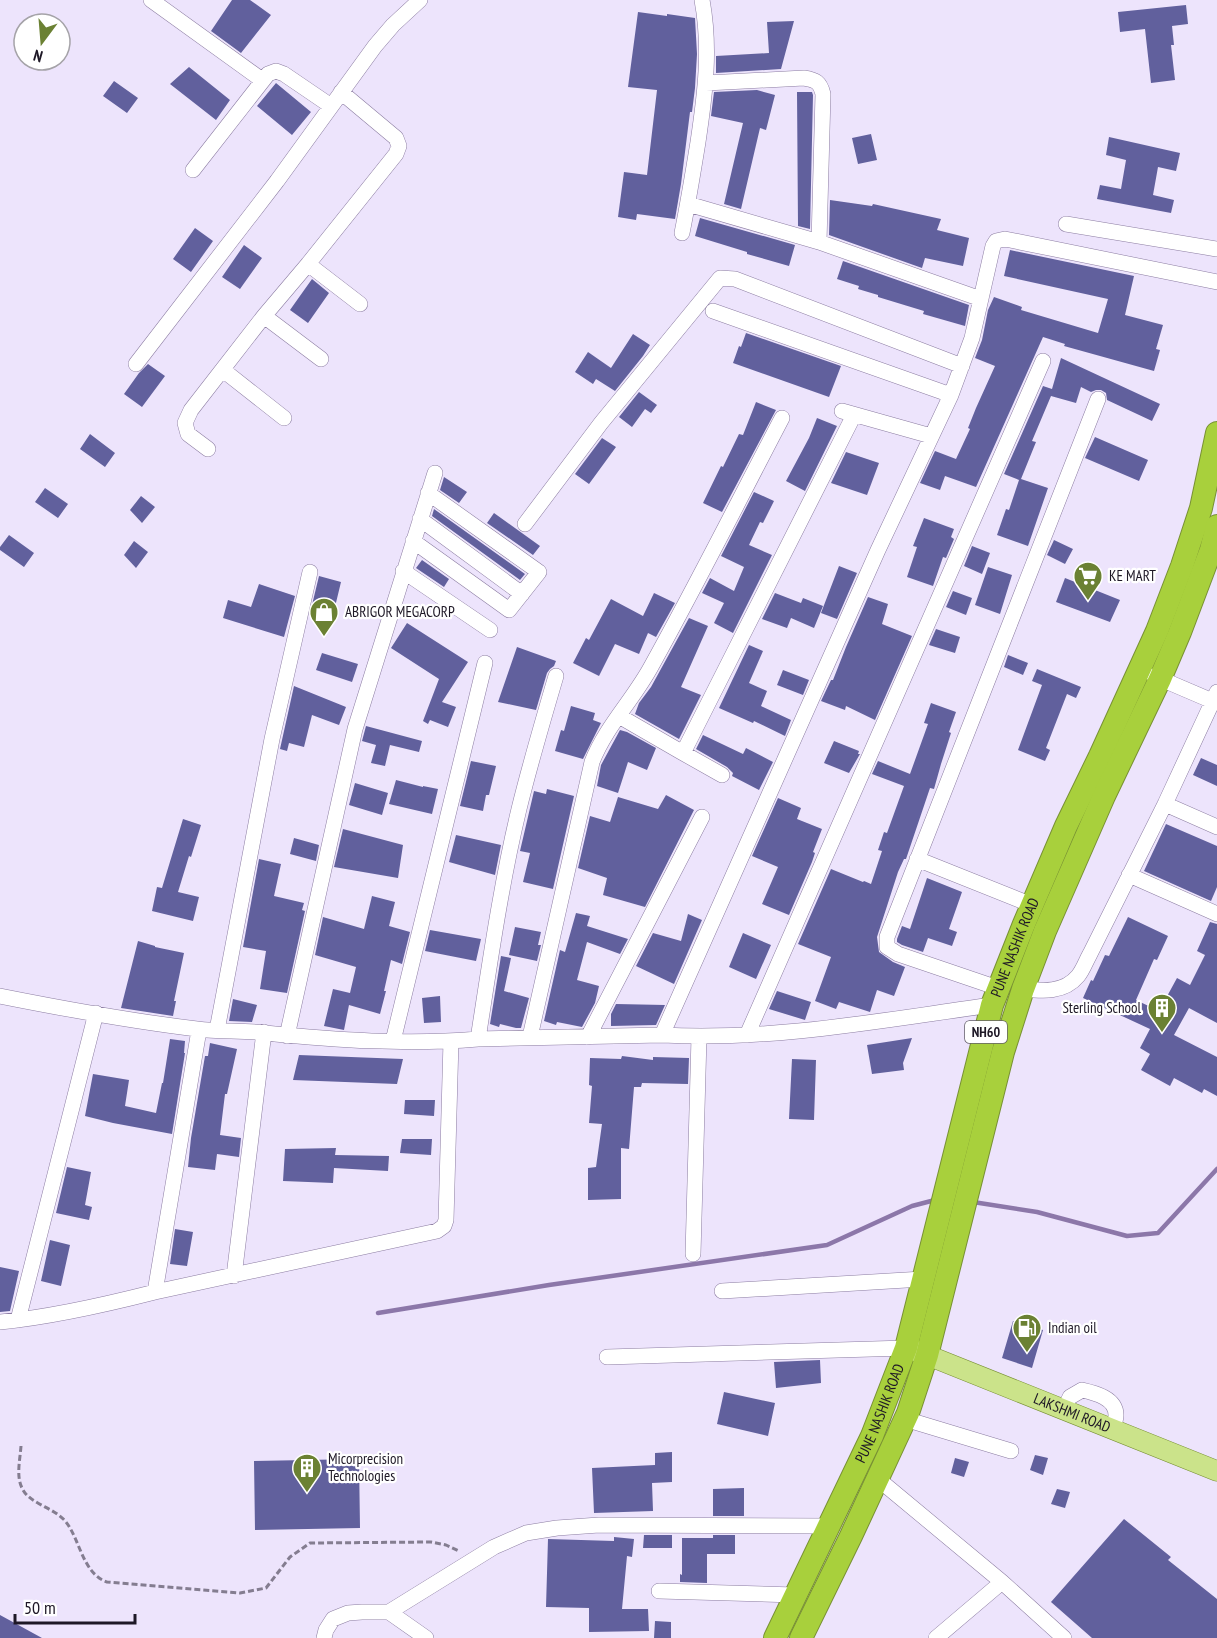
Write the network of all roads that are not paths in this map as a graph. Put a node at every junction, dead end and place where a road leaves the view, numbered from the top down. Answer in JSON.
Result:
{"nodes":[{"id":1,"x":151,"y":0,"type":"edge"},
{"id":2,"x":420,"y":0,"type":"edge"},
{"id":3,"x":702,"y":0,"type":"edge"},
{"id":4,"x":262,"y":80,"type":"junction"},
{"id":5,"x":706,"y":83,"type":"junction"},
{"id":6,"x":340,"y":92,"type":"junction"},
{"id":7,"x":331,"y":106,"type":"junction"},
{"id":8,"x":194,"y":170,"type":"dead end"},
{"id":9,"x":688,"y":204,"type":"junction"},
{"id":10,"x":1066,"y":224,"type":"dead end"},
{"id":11,"x":682,"y":233,"type":"dead end"},
{"id":12,"x":819,"y":242,"type":"junction"},
{"id":13,"x":1217,"y":249,"type":"edge"},
{"id":14,"x":308,"y":264,"type":"junction"},
{"id":15,"x":1217,"y":282,"type":"edge"},
{"id":16,"x":981,"y":299,"type":"junction"},
{"id":17,"x":360,"y":304,"type":"dead end"},
{"id":18,"x":713,"y":311,"type":"dead end"},
{"id":19,"x":264,"y":316,"type":"junction"},
{"id":20,"x":321,"y":359,"type":"dead end"},
{"id":21,"x":1043,"y":361,"type":"dead end"},
{"id":22,"x":136,"y":364,"type":"dead end"},
{"id":23,"x":962,"y":366,"type":"junction"},
{"id":24,"x":223,"y":370,"type":"junction"},
{"id":25,"x":951,"y":394,"type":"junction"},
{"id":26,"x":1098,"y":399,"type":"dead end"},
{"id":27,"x":284,"y":418,"type":"dead end"},
{"id":28,"x":782,"y":418,"type":"dead end"},
{"id":29,"x":1217,"y":433,"type":"edge"},
{"id":30,"x":932,"y":436,"type":"junction"},
{"id":31,"x":208,"y":449,"type":"dead end"},
{"id":32,"x":435,"y":473,"type":"dead end"},
{"id":33,"x":428,"y":493,"type":"junction"},
{"id":34,"x":420,"y":519,"type":"junction"},
{"id":35,"x":525,"y":524,"type":"dead end"},
{"id":36,"x":1217,"y":526,"type":"edge"},
{"id":37,"x":413,"y":541,"type":"junction"},
{"id":38,"x":403,"y":571,"type":"junction"},
{"id":39,"x":310,"y":572,"type":"dead end"},
{"id":40,"x":522,"y":594,"type":"junction"},
{"id":41,"x":490,"y":630,"type":"dead end"},
{"id":42,"x":484,"y":663,"type":"dead end"},
{"id":43,"x":1150,"y":674,"type":"junction"},
{"id":44,"x":556,"y":676,"type":"dead end"},
{"id":45,"x":1216,"y":698,"type":"edge"},
{"id":46,"x":619,"y":716,"type":"junction"},
{"id":47,"x":683,"y":753,"type":"junction"},
{"id":48,"x":722,"y":775,"type":"dead end"},
{"id":49,"x":1165,"y":804,"type":"junction"},
{"id":50,"x":702,"y":817,"type":"dead end"},
{"id":51,"x":1217,"y":827,"type":"edge"},
{"id":52,"x":917,"y":859,"type":"junction"},
{"id":53,"x":1129,"y":875,"type":"junction"},
{"id":54,"x":1032,"y":905,"type":"junction"},
{"id":55,"x":1217,"y":914,"type":"edge"},
{"id":56,"x":1023,"y":989,"type":"junction"},
{"id":57,"x":0,"y":996,"type":"edge"},
{"id":58,"x":995,"y":997,"type":"junction"},
{"id":59,"x":96,"y":1013,"type":"junction"},
{"id":60,"x":199,"y":1030,"type":"junction"},
{"id":61,"x":217,"y":1030,"type":"junction"},
{"id":62,"x":264,"y":1032,"type":"junction"},
{"id":63,"x":662,"y":1035,"type":"junction"},
{"id":64,"x":747,"y":1035,"type":"junction"},
{"id":65,"x":287,"y":1036,"type":"junction"},
{"id":66,"x":588,"y":1037,"type":"junction"},
{"id":67,"x":699,"y":1037,"type":"junction"},
{"id":68,"x":530,"y":1038,"type":"junction"},
{"id":69,"x":478,"y":1039,"type":"junction"},
{"id":70,"x":393,"y":1041,"type":"junction"},
{"id":71,"x":451,"y":1041,"type":"junction"},
{"id":72,"x":693,"y":1254,"type":"dead end"},
{"id":73,"x":234,"y":1276,"type":"junction"},
{"id":74,"x":923,"y":1279,"type":"junction"},
{"id":75,"x":722,"y":1291,"type":"dead end"},
{"id":76,"x":155,"y":1292,"type":"junction"},
{"id":77,"x":18,"y":1320,"type":"junction"},
{"id":78,"x":0,"y":1322,"type":"edge"},
{"id":79,"x":906,"y":1348,"type":"junction"},
{"id":80,"x":927,"y":1354,"type":"junction"},
{"id":81,"x":607,"y":1357,"type":"dead end"},
{"id":82,"x":1064,"y":1410,"type":"junction"},
{"id":83,"x":905,"y":1419,"type":"junction"},
{"id":84,"x":1113,"y":1430,"type":"junction"},
{"id":85,"x":1011,"y":1451,"type":"dead end"},
{"id":86,"x":1217,"y":1471,"type":"edge"},
{"id":87,"x":878,"y":1479,"type":"junction"},
{"id":88,"x":829,"y":1526,"type":"junction"},
{"id":89,"x":1002,"y":1582,"type":"junction"},
{"id":90,"x":659,"y":1591,"type":"dead end"},
{"id":91,"x":795,"y":1595,"type":"junction"},
{"id":92,"x":389,"y":1612,"type":"junction"},
{"id":93,"x":324,"y":1638,"type":"edge"},
{"id":94,"x":426,"y":1638,"type":"edge"},
{"id":95,"x":775,"y":1638,"type":"edge"},
{"id":96,"x":801,"y":1638,"type":"edge"},
{"id":97,"x":936,"y":1638,"type":"edge"},
{"id":98,"x":1064,"y":1638,"type":"edge"}],
"edges":[{"from":1,"to":4,"type":"street"},
{"from":2,"to":6,"type":"street"},
{"from":3,"to":5,"type":"street"},
{"from":4,"to":7,"type":"street"},
{"from":4,"to":8,"type":"street"},
{"from":5,"to":9,"type":"street"},
{"from":5,"to":12,"type":"street"},
{"from":6,"to":7,"type":"street"},
{"from":6,"to":14,"type":"street"},
{"from":7,"to":22,"type":"street"},
{"from":9,"to":11,"type":"street"},
{"from":9,"to":12,"type":"street"},
{"from":10,"to":13,"type":"street"},
{"from":12,"to":16,"type":"street"},
{"from":14,"to":17,"type":"street"},
{"from":14,"to":19,"type":"street"},
{"from":15,"to":16,"type":"street"},
{"from":16,"to":23,"type":"street"},
{"from":18,"to":25,"type":"street"},
{"from":19,"to":20,"type":"street"},
{"from":19,"to":24,"type":"street"},
{"from":21,"to":64,"type":"street"},
{"from":23,"to":25,"type":"street"},
{"from":23,"to":35,"type":"street"},
{"from":24,"to":27,"type":"street"},
{"from":24,"to":31,"type":"street"},
{"from":25,"to":30,"type":"street"},
{"from":26,"to":52,"type":"street"},
{"from":28,"to":46,"type":"street"},
{"from":29,"to":43,"type":"highway","name":"PUNE NASHIK ROAD","number":"NH60"},
{"from":30,"to":47,"type":"street"},
{"from":30,"to":63,"type":"street"},
{"from":32,"to":33,"type":"street"},
{"from":33,"to":34,"type":"street"},
{"from":33,"to":40,"type":"street"},
{"from":34,"to":37,"type":"street"},
{"from":34,"to":40,"type":"street"},
{"from":36,"to":43,"type":"highway","name":"PUNE NASHIK ROAD","number":"NH60"},
{"from":37,"to":38,"type":"street"},
{"from":37,"to":40,"type":"street"},
{"from":38,"to":41,"type":"street"},
{"from":38,"to":65,"type":"street"},
{"from":39,"to":61,"type":"street"},
{"from":42,"to":70,"type":"street"},
{"from":43,"to":45,"type":"street"},
{"from":43,"to":54,"type":"highway","name":"PUNE NASHIK ROAD","number":"NH60"},
{"from":43,"to":56,"type":"highway","name":"PUNE NASHIK ROAD","number":"NH60"},
{"from":44,"to":69,"type":"street"},
{"from":45,"to":49,"type":"street"},
{"from":46,"to":47,"type":"street"},
{"from":46,"to":68,"type":"street"},
{"from":47,"to":48,"type":"street"},
{"from":49,"to":51,"type":"street"},
{"from":49,"to":53,"type":"street"},
{"from":50,"to":66,"type":"street"},
{"from":52,"to":54,"type":"street"},
{"from":52,"to":58,"type":"street"},
{"from":53,"to":55,"type":"street"},
{"from":53,"to":56,"type":"street"},
{"from":54,"to":58,"type":"highway","name":"PUNE NASHIK ROAD","number":"NH60"},
{"from":56,"to":80,"type":"highway","name":"PUNE NASHIK ROAD","number":"NH60"},
{"from":57,"to":59,"type":"street"},
{"from":58,"to":64,"type":"street"},
{"from":58,"to":74,"type":"highway","name":"PUNE NASHIK ROAD","number":"NH60"},
{"from":59,"to":60,"type":"street"},
{"from":59,"to":77,"type":"street"},
{"from":60,"to":61,"type":"street"},
{"from":60,"to":76,"type":"street"},
{"from":61,"to":62,"type":"street"},
{"from":62,"to":65,"type":"street"},
{"from":62,"to":73,"type":"street"},
{"from":63,"to":66,"type":"street"},
{"from":63,"to":67,"type":"street"},
{"from":64,"to":67,"type":"street"},
{"from":65,"to":70,"type":"street"},
{"from":66,"to":68,"type":"street"},
{"from":67,"to":72,"type":"street"},
{"from":68,"to":69,"type":"street"},
{"from":69,"to":71,"type":"street"},
{"from":70,"to":71,"type":"street"},
{"from":71,"to":73,"type":"street"},
{"from":73,"to":76,"type":"street"},
{"from":74,"to":75,"type":"street"},
{"from":74,"to":79,"type":"highway","name":"PUNE NASHIK ROAD","number":"NH60"},
{"from":76,"to":77,"type":"street"},
{"from":77,"to":78,"type":"street"},
{"from":79,"to":80,"type":"main road","name":"LAKSHMI ROAD"},
{"from":79,"to":81,"type":"street"},
{"from":79,"to":88,"type":"highway","name":"PUNE NASHIK ROAD","number":"NH60"},
{"from":80,"to":82,"type":"main road","name":"LAKSHMI ROAD"},
{"from":80,"to":83,"type":"highway","name":"PUNE NASHIK ROAD","number":"NH60"},
{"from":82,"to":84,"type":"main road","name":"LAKSHMI ROAD"},
{"from":82,"to":84,"type":"street"},
{"from":83,"to":85,"type":"street"},
{"from":83,"to":87,"type":"highway","name":"PUNE NASHIK ROAD","number":"NH60"},
{"from":84,"to":86,"type":"main road","name":"LAKSHMI ROAD"},
{"from":87,"to":89,"type":"street"},
{"from":87,"to":96,"type":"highway","name":"PUNE NASHIK ROAD","number":"NH60"},
{"from":88,"to":91,"type":"highway","name":"PUNE NASHIK ROAD","number":"NH60"},
{"from":88,"to":92,"type":"street"},
{"from":89,"to":97,"type":"street"},
{"from":89,"to":98,"type":"street"},
{"from":90,"to":91,"type":"street"},
{"from":91,"to":95,"type":"highway","name":"PUNE NASHIK ROAD","number":"NH60"},
{"from":92,"to":93,"type":"street"},
{"from":92,"to":94,"type":"street"}]}
